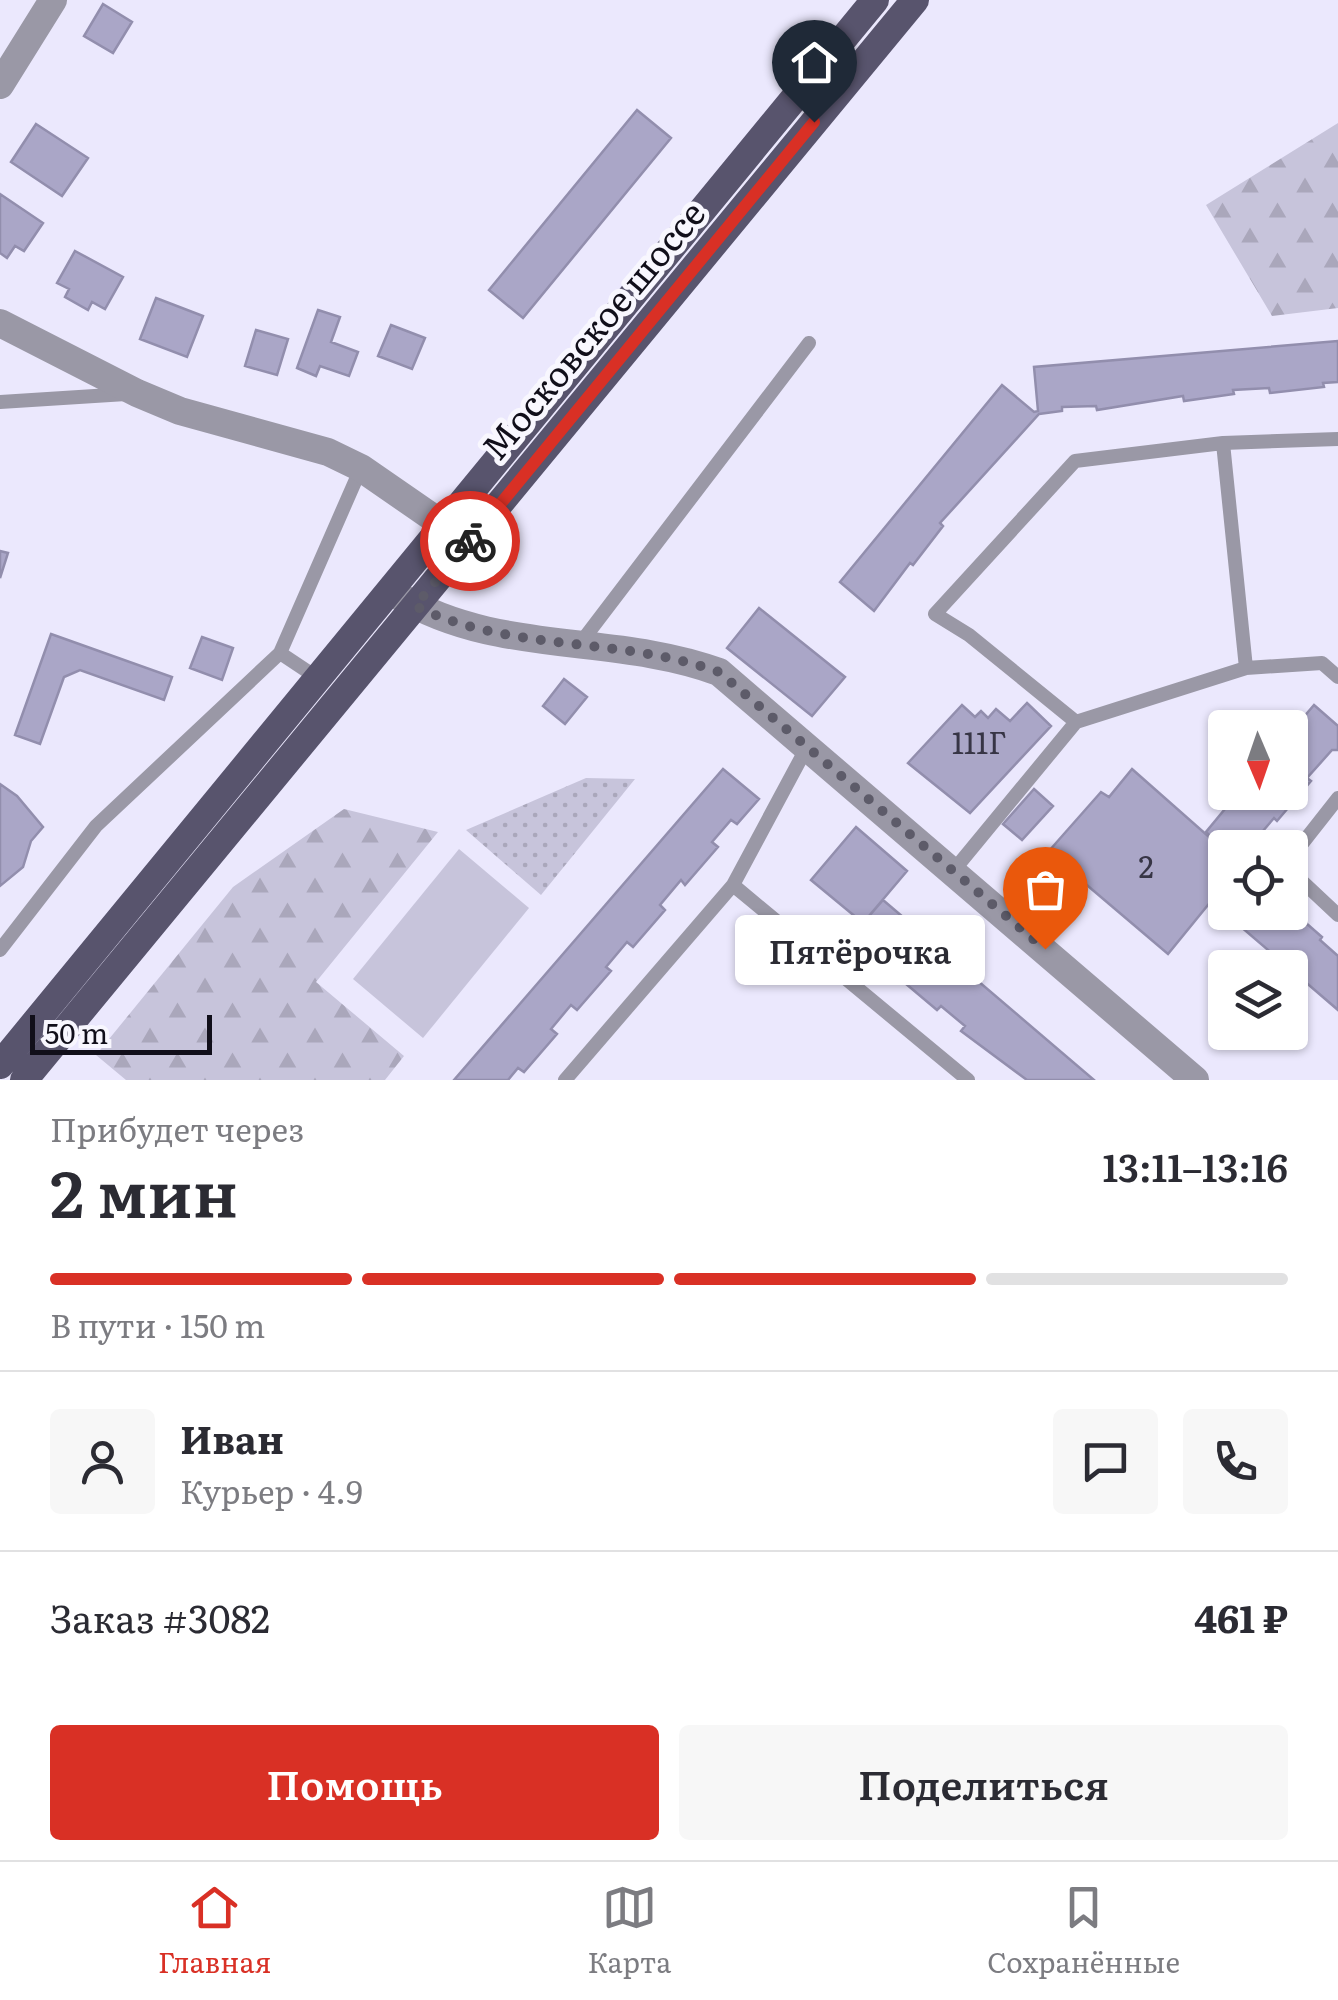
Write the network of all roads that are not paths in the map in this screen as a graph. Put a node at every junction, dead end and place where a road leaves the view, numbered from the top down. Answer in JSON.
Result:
{"nodes":[{"id":1,"x":52,"y":0,"type":"edge"},
{"id":2,"x":875,"y":0,"type":"edge"},
{"id":3,"x":916,"y":0,"type":"edge"},
{"id":4,"x":0,"y":85,"type":"edge"},
{"id":5,"x":0,"y":324,"type":"edge"},
{"id":6,"x":809,"y":343,"type":"dead end"},
{"id":7,"x":136,"y":394,"type":"junction"},
{"id":8,"x":0,"y":402,"type":"edge"},
{"id":9,"x":1338,"y":439,"type":"edge"},
{"id":10,"x":1223,"y":443,"type":"junction"},
{"id":11,"x":361,"y":468,"type":"junction"},
{"id":12,"x":442,"y":524,"type":"junction"},
{"id":13,"x":387,"y":589,"type":"junction"},
{"id":14,"x":415,"y":606,"type":"junction"},
{"id":15,"x":578,"y":646,"type":"junction"},
{"id":16,"x":280,"y":653,"type":"junction"},
{"id":17,"x":1246,"y":668,"type":"junction"},
{"id":18,"x":316,"y":677,"type":"junction"},
{"id":19,"x":1338,"y":677,"type":"edge"},
{"id":20,"x":1076,"y":722,"type":"junction"},
{"id":21,"x":807,"y":747,"type":"junction"},
{"id":22,"x":1338,"y":798,"type":"edge"},
{"id":23,"x":1308,"y":836,"type":"edge"},
{"id":24,"x":954,"y":870,"type":"junction"},
{"id":25,"x":734,"y":885,"type":"junction"},
{"id":26,"x":1308,"y":887,"type":"edge"},
{"id":27,"x":1338,"y":915,"type":"edge"},
{"id":28,"x":0,"y":950,"type":"edge"},
{"id":29,"x":3,"y":1054,"type":"edge"},
{"id":30,"x":24,"y":1080,"type":"edge"},
{"id":31,"x":565,"y":1080,"type":"edge"},
{"id":32,"x":968,"y":1080,"type":"edge"},
{"id":33,"x":1195,"y":1080,"type":"edge"}],
"edges":[{"from":1,"to":4,"type":"street"},
{"from":2,"to":12,"type":"main road","name":"Московское шоссе"},
{"from":3,"to":14,"type":"main road","name":"Московское шоссе"},
{"from":5,"to":7,"type":"street"},
{"from":6,"to":15,"type":"lane"},
{"from":7,"to":8,"type":"lane"},
{"from":7,"to":11,"type":"street"},
{"from":9,"to":10,"type":"lane"},
{"from":10,"to":17,"type":"lane"},
{"from":10,"to":20,"type":"lane"},
{"from":11,"to":12,"type":"street"},
{"from":11,"to":16,"type":"lane"},
{"from":12,"to":13,"type":"main road","name":"Московское шоссе"},
{"from":13,"to":14,"type":"street"},
{"from":13,"to":18,"type":"main road","name":"Московское шоссе"},
{"from":14,"to":15,"type":"street"},
{"from":14,"to":30,"type":"main road","name":"Московское шоссе"},
{"from":15,"to":21,"type":"street"},
{"from":16,"to":18,"type":"lane"},
{"from":16,"to":28,"type":"lane"},
{"from":17,"to":19,"type":"lane"},
{"from":17,"to":20,"type":"lane"},
{"from":18,"to":29,"type":"main road","name":"Московское шоссе"},
{"from":20,"to":24,"type":"lane"},
{"from":21,"to":24,"type":"street"},
{"from":21,"to":25,"type":"lane"},
{"from":22,"to":23,"type":"lane"},
{"from":24,"to":33,"type":"street"},
{"from":25,"to":31,"type":"lane"},
{"from":25,"to":32,"type":"lane"},
{"from":26,"to":27,"type":"lane"}]}
